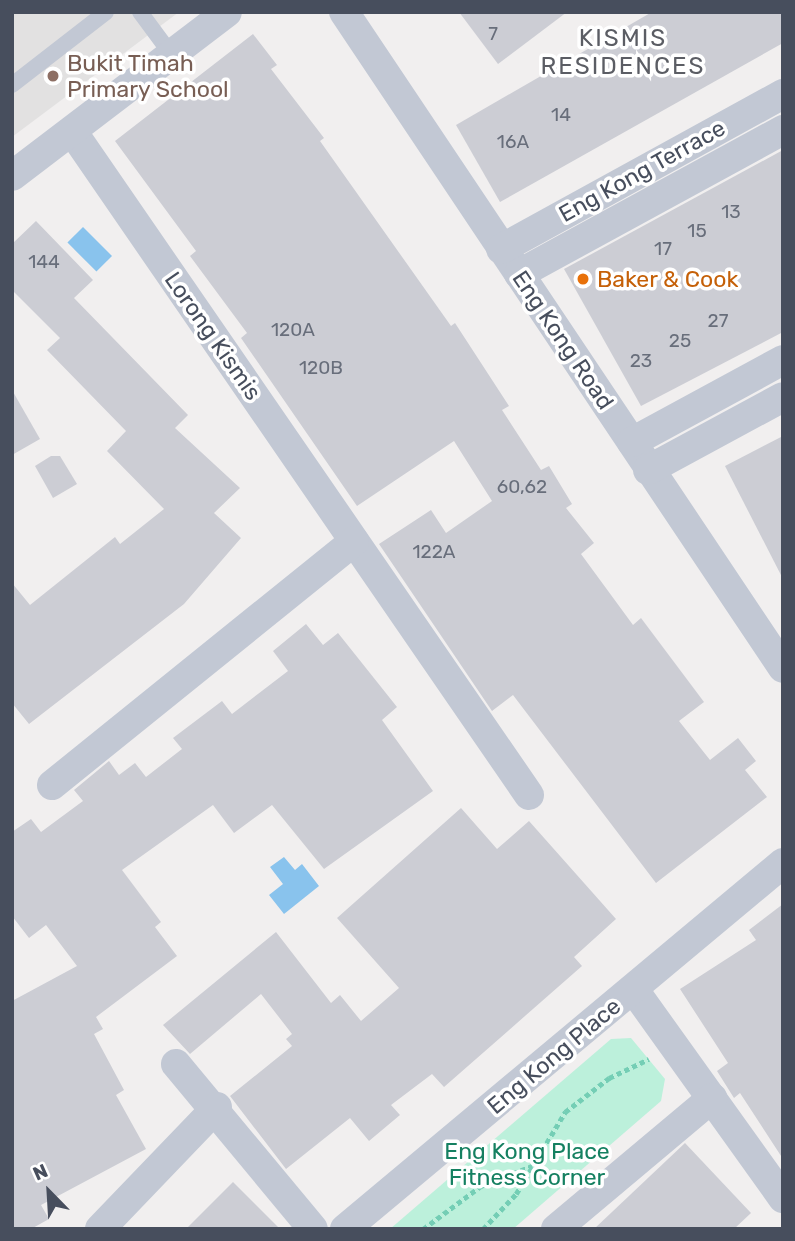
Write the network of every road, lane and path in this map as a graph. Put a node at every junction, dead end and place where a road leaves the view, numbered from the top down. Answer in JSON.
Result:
{"nodes":[{"id":1,"x":106,"y":12,"type":"edge"},
{"id":2,"x":140,"y":12,"type":"edge"},
{"id":3,"x":227,"y":12,"type":"edge"},
{"id":4,"x":344,"y":12,"type":"edge"},
{"id":5,"x":171,"y":54,"type":"junction"},
{"id":6,"x":12,"y":85,"type":"edge"},
{"id":7,"x":783,"y":93,"type":"edge"},
{"id":8,"x":783,"y":130,"type":"edge"},
{"id":9,"x":72,"y":131,"type":"junction"},
{"id":10,"x":12,"y":176,"type":"edge"},
{"id":11,"x":501,"y":249,"type":"junction"},
{"id":12,"x":519,"y":274,"type":"junction"},
{"id":13,"x":783,"y":360,"type":"edge"},
{"id":14,"x":783,"y":397,"type":"edge"},
{"id":15,"x":632,"y":442,"type":"junction"},
{"id":16,"x":648,"y":470,"type":"junction"},
{"id":17,"x":354,"y":541,"type":"junction"},
{"id":18,"x":783,"y":668,"type":"edge"},
{"id":19,"x":52,"y":785,"type":"dead end"},
{"id":20,"x":529,"y":795,"type":"dead end"},
{"id":21,"x":783,"y":863,"type":"edge"},
{"id":22,"x":634,"y":990,"type":"junction"},
{"id":23,"x":656,"y":1056,"type":"dead end"},
{"id":24,"x":176,"y":1064,"type":"dead end"},
{"id":25,"x":712,"y":1098,"type":"junction"},
{"id":26,"x":217,"y":1107,"type":"junction"},
{"id":27,"x":533,"y":1166,"type":"junction"},
{"id":28,"x":783,"y":1198,"type":"edge"},
{"id":29,"x":100,"y":1229,"type":"edge"},
{"id":30,"x":313,"y":1229,"type":"edge"},
{"id":31,"x":345,"y":1229,"type":"edge"},
{"id":32,"x":423,"y":1229,"type":"edge"},
{"id":33,"x":483,"y":1229,"type":"edge"},
{"id":34,"x":556,"y":1229,"type":"edge"}],
"edges":[{"from":1,"to":6,"type":"lane"},
{"from":2,"to":5,"type":"lane"},
{"from":3,"to":5,"type":"street"},
{"from":4,"to":11,"type":"street","name":"Eng Kong Road"},
{"from":5,"to":9,"type":"street"},
{"from":7,"to":11,"type":"street","name":"Eng Kong Terrace"},
{"from":8,"to":12,"type":"street","name":"Eng Kong Terrace"},
{"from":9,"to":10,"type":"street"},
{"from":9,"to":17,"type":"street","name":"Lorong Kismis"},
{"from":11,"to":12,"type":"street","name":"Eng Kong Road"},
{"from":12,"to":15,"type":"street","name":"Eng Kong Road"},
{"from":13,"to":15,"type":"street"},
{"from":14,"to":16,"type":"street"},
{"from":15,"to":16,"type":"street","name":"Eng Kong Road"},
{"from":16,"to":18,"type":"street","name":"Eng Kong Road"},
{"from":17,"to":19,"type":"street"},
{"from":17,"to":20,"type":"street","name":"Lorong Kismis"},
{"from":21,"to":22,"type":"street","name":"Eng Kong Place"},
{"from":22,"to":25,"type":"street","name":"Eng Kong Place"},
{"from":22,"to":31,"type":"street","name":"Eng Kong Place"},
{"from":23,"to":27,"type":"path"},
{"from":24,"to":26,"type":"street"},
{"from":25,"to":28,"type":"street","name":"Eng Kong Place"},
{"from":25,"to":34,"type":"street"},
{"from":26,"to":29,"type":"street"},
{"from":26,"to":30,"type":"street"},
{"from":27,"to":32,"type":"path"},
{"from":27,"to":33,"type":"path"}]}
